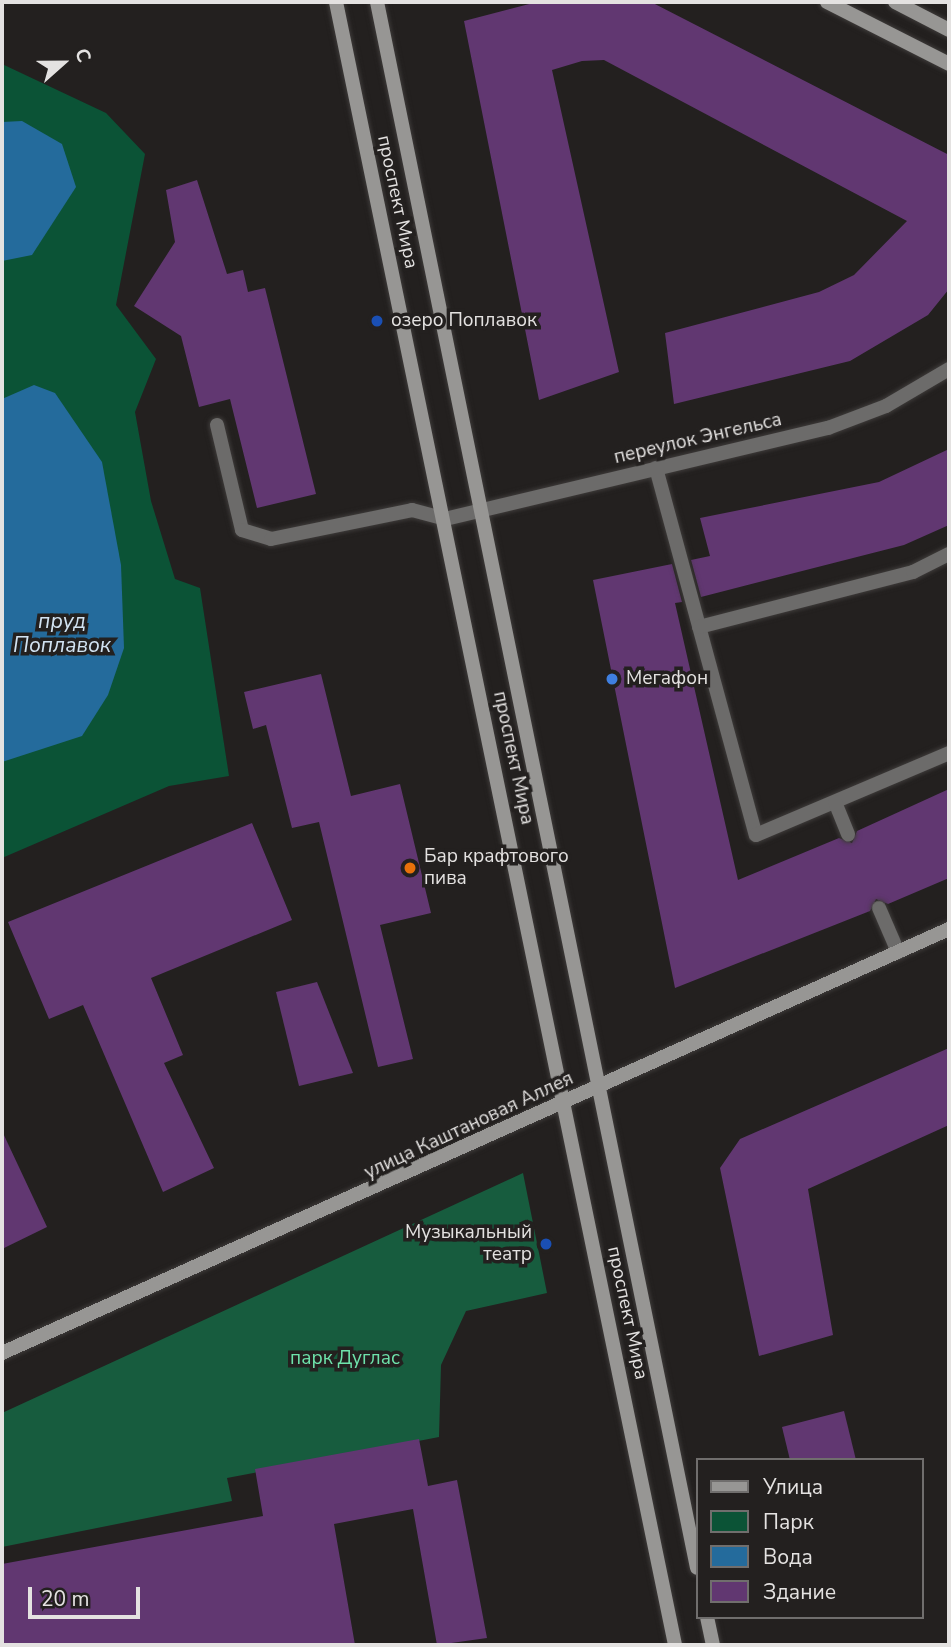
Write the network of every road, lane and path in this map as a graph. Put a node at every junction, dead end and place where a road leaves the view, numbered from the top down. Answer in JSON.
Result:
{"nodes":[{"id":1,"x":336,"y":2,"type":"edge"},
{"id":2,"x":377,"y":2,"type":"edge"},
{"id":3,"x":827,"y":2,"type":"edge"},
{"id":4,"x":895,"y":2,"type":"edge"},
{"id":5,"x":949,"y":30,"type":"edge"},
{"id":6,"x":949,"y":64,"type":"edge"},
{"id":7,"x":949,"y":369,"type":"edge"},
{"id":8,"x":217,"y":425,"type":"dead end"},
{"id":9,"x":656,"y":468,"type":"junction"},
{"id":10,"x":483,"y":510,"type":"junction"},
{"id":11,"x":445,"y":519,"type":"junction"},
{"id":12,"x":949,"y":554,"type":"edge"},
{"id":13,"x":699,"y":626,"type":"junction"},
{"id":14,"x":949,"y":753,"type":"edge"},
{"id":15,"x":835,"y":802,"type":"junction"},
{"id":16,"x":848,"y":834,"type":"dead end"},
{"id":17,"x":879,"y":908,"type":"dead end"},
{"id":18,"x":949,"y":929,"type":"edge"},
{"id":19,"x":898,"y":952,"type":"junction"},
{"id":20,"x":602,"y":1085,"type":"junction"},
{"id":21,"x":565,"y":1105,"type":"junction"},
{"id":22,"x":2,"y":1353,"type":"edge"},
{"id":23,"x":696,"y":1562,"type":"edge"},
{"id":24,"x":707,"y":1619,"type":"edge"},
{"id":25,"x":675,"y":1645,"type":"edge"},
{"id":26,"x":713,"y":1645,"type":"edge"}],
"edges":[{"from":1,"to":11,"type":"main road","name":"проспект Мира"},
{"from":2,"to":10,"type":"main road","name":"проспект Мира"},
{"from":3,"to":6,"type":"main road"},
{"from":4,"to":5,"type":"main road"},
{"from":7,"to":9,"type":"street","name":"переулок Энгельса"},
{"from":8,"to":11,"type":"street"},
{"from":9,"to":10,"type":"street","name":"переулок Энгельса"},
{"from":9,"to":13,"type":"street"},
{"from":10,"to":11,"type":"street","name":"переулок Энгельса"},
{"from":10,"to":20,"type":"main road","name":"проспект Мира"},
{"from":11,"to":21,"type":"main road","name":"проспект Мира"},
{"from":12,"to":13,"type":"street"},
{"from":13,"to":15,"type":"street"},
{"from":14,"to":15,"type":"street"},
{"from":15,"to":16,"type":"street"},
{"from":17,"to":19,"type":"street"},
{"from":18,"to":19,"type":"main road","name":"улица Каштановая Аллея"},
{"from":19,"to":20,"type":"main road","name":"улица Каштановая Аллея"},
{"from":20,"to":21,"type":"main road","name":"улица Каштановая Аллея"},
{"from":20,"to":23,"type":"main road","name":"проспект Мира"},
{"from":21,"to":22,"type":"main road","name":"улица Каштановая Аллея"},
{"from":21,"to":25,"type":"main road","name":"проспект Мира"},
{"from":24,"to":26,"type":"main road"}]}
